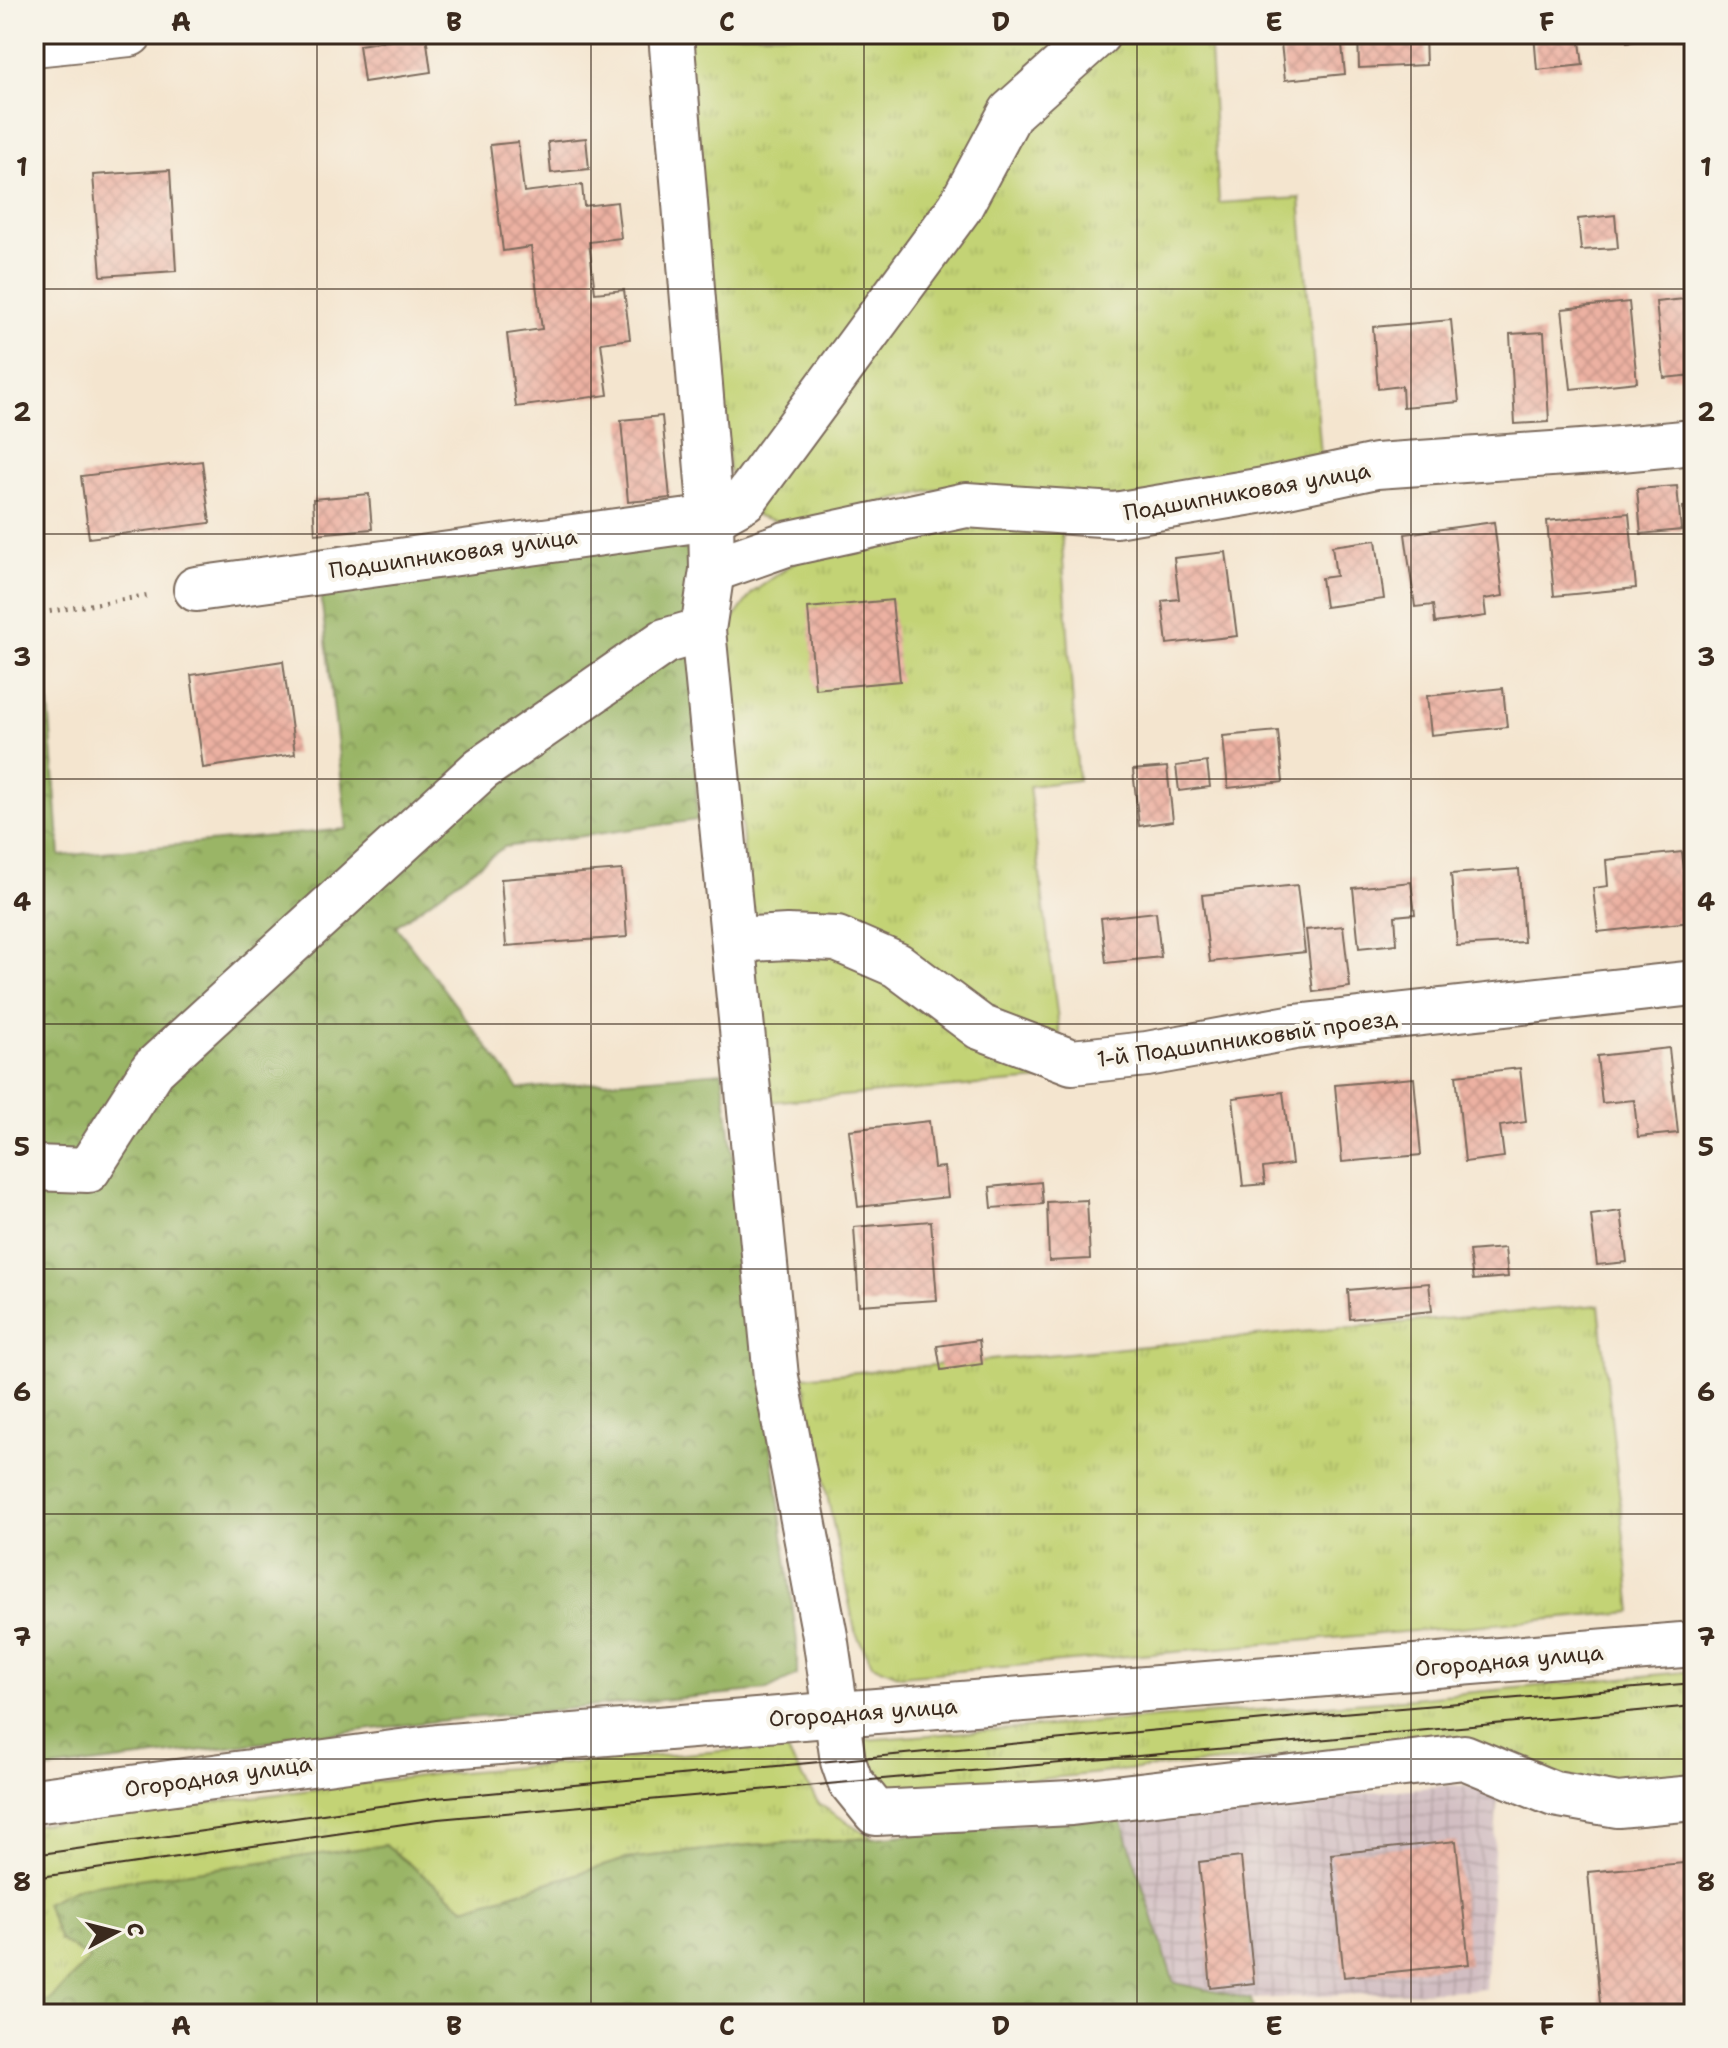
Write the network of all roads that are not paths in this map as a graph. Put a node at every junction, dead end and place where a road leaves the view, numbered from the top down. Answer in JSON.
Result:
{"nodes":[{"id":1,"x":130,"y":34,"type":"edge"},
{"id":2,"x":671,"y":34,"type":"edge"},
{"id":3,"x":1098,"y":34,"type":"edge"},
{"id":4,"x":34,"y":44,"type":"edge"},
{"id":5,"x":1694,"y":442,"type":"edge"},
{"id":6,"x":711,"y":518,"type":"junction"},
{"id":7,"x":712,"y":570,"type":"junction"},
{"id":8,"x":196,"y":589,"type":"road end"},
{"id":9,"x":703,"y":630,"type":"junction"},
{"id":10,"x":735,"y":940,"type":"junction"},
{"id":11,"x":1694,"y":983,"type":"edge"},
{"id":12,"x":34,"y":1168,"type":"edge"},
{"id":13,"x":1694,"y":1644,"type":"edge"},
{"id":14,"x":836,"y":1715,"type":"junction"},
{"id":15,"x":1694,"y":1798,"type":"edge"},
{"id":16,"x":34,"y":1801,"type":"edge"}],
"edges":[{"from":1,"to":4,"type":"street"},
{"from":2,"to":6,"type":"street"},
{"from":3,"to":6,"type":"street"},
{"from":5,"to":7,"type":"street","name":"Подшипниковая улица"},
{"from":6,"to":7,"type":"street"},
{"from":6,"to":8,"type":"street","name":"Подшипниковая улица"},
{"from":7,"to":9,"type":"street"},
{"from":9,"to":10,"type":"street"},
{"from":9,"to":12,"type":"street"},
{"from":10,"to":11,"type":"street","name":"1-й Подшипниковый проезд"},
{"from":10,"to":14,"type":"street"},
{"from":13,"to":14,"type":"street","name":"Огородная улица"},
{"from":14,"to":15,"type":"street"},
{"from":14,"to":16,"type":"street","name":"Огородная улица"}]}
